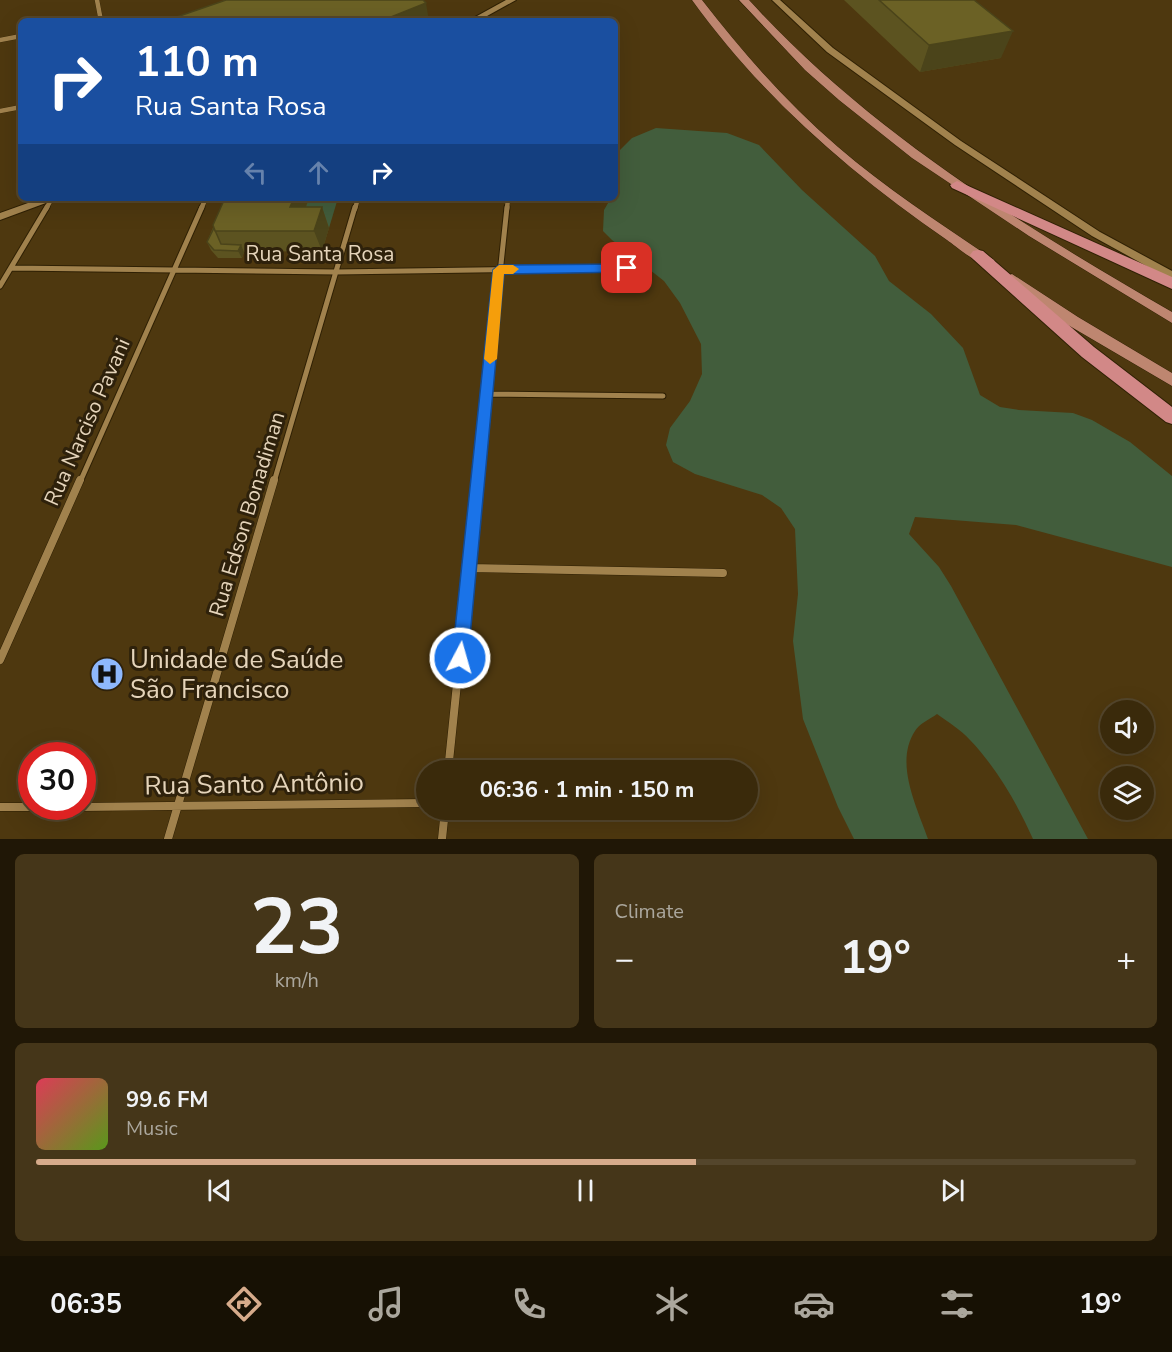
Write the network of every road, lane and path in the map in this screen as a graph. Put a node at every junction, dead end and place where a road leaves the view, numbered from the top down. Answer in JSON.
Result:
{"nodes":[{"id":1,"x":97,"y":0,"type":"edge"},
{"id":2,"x":512,"y":0,"type":"edge"},
{"id":3,"x":697,"y":0,"type":"edge"},
{"id":4,"x":744,"y":0,"type":"edge"},
{"id":5,"x":776,"y":0,"type":"edge"},
{"id":6,"x":100,"y":18,"type":"edge"},
{"id":7,"x":478,"y":18,"type":"edge"},
{"id":8,"x":18,"y":37,"type":"edge"},
{"id":9,"x":0,"y":40,"type":"edge"},
{"id":10,"x":18,"y":107,"type":"edge"},
{"id":11,"x":0,"y":111,"type":"edge"},
{"id":12,"x":957,"y":185,"type":"junction"},
{"id":13,"x":43,"y":201,"type":"edge"},
{"id":14,"x":49,"y":201,"type":"edge"},
{"id":15,"x":205,"y":201,"type":"edge"},
{"id":16,"x":357,"y":201,"type":"edge"},
{"id":17,"x":508,"y":201,"type":"edge"},
{"id":18,"x":0,"y":217,"type":"edge"},
{"id":19,"x":978,"y":255,"type":"junction"},
{"id":20,"x":12,"y":268,"type":"junction"},
{"id":21,"x":627,"y":268,"type":"dead end"},
{"id":22,"x":173,"y":270,"type":"junction"},
{"id":23,"x":499,"y":270,"type":"junction"},
{"id":24,"x":336,"y":272,"type":"junction"},
{"id":25,"x":1172,"y":276,"type":"edge"},
{"id":26,"x":1172,"y":283,"type":"edge"},
{"id":27,"x":0,"y":286,"type":"edge"},
{"id":28,"x":1172,"y":318,"type":"edge"},
{"id":29,"x":1172,"y":380,"type":"edge"},
{"id":30,"x":487,"y":394,"type":"junction"},
{"id":31,"x":663,"y":396,"type":"dead end"},
{"id":32,"x":1172,"y":417,"type":"edge"},
{"id":33,"x":469,"y":568,"type":"junction"},
{"id":34,"x":723,"y":573,"type":"dead end"},
{"id":35,"x":0,"y":660,"type":"edge"},
{"id":36,"x":449,"y":760,"type":"edge"},
{"id":37,"x":416,"y":803,"type":"edge"},
{"id":38,"x":0,"y":807,"type":"edge"},
{"id":39,"x":18,"y":807,"type":"edge"},
{"id":40,"x":96,"y":807,"type":"edge"},
{"id":41,"x":177,"y":807,"type":"junction"},
{"id":42,"x":443,"y":820,"type":"edge"},
{"id":43,"x":168,"y":839,"type":"edge"},
{"id":44,"x":442,"y":839,"type":"edge"}],
"edges":[{"from":1,"to":6,"type":"street"},
{"from":2,"to":7,"type":"street"},
{"from":3,"to":19,"type":"main road"},
{"from":4,"to":12,"type":"main road"},
{"from":5,"to":25,"type":"street"},
{"from":8,"to":9,"type":"street"},
{"from":10,"to":11,"type":"street"},
{"from":12,"to":26,"type":"highway"},
{"from":12,"to":28,"type":"main road"},
{"from":13,"to":18,"type":"street"},
{"from":14,"to":20,"type":"street"},
{"from":15,"to":22,"type":"street","name":"Rua Narciso Pavani"},
{"from":16,"to":24,"type":"street","name":"Rua Edson Bonadiman"},
{"from":17,"to":23,"type":"street"},
{"from":19,"to":29,"type":"main road"},
{"from":19,"to":32,"type":"highway"},
{"from":20,"to":22,"type":"street","name":"Rua Santa Rosa"},
{"from":20,"to":27,"type":"street"},
{"from":21,"to":23,"type":"street","name":"Rua Santa Rosa"},
{"from":22,"to":24,"type":"street","name":"Rua Santa Rosa"},
{"from":22,"to":35,"type":"street","name":"Rua Narciso Pavani"},
{"from":23,"to":24,"type":"street","name":"Rua Santa Rosa"},
{"from":23,"to":30,"type":"street"},
{"from":24,"to":41,"type":"street","name":"Rua Edson Bonadiman"},
{"from":30,"to":31,"type":"street"},
{"from":30,"to":33,"type":"street"},
{"from":33,"to":34,"type":"street"},
{"from":33,"to":36,"type":"street"},
{"from":37,"to":41,"type":"street","name":"Rua Santo Antônio"},
{"from":38,"to":39,"type":"street"},
{"from":40,"to":41,"type":"street","name":"Rua Santo Antônio"},
{"from":41,"to":43,"type":"street","name":"Rua Edson Bonadiman"},
{"from":42,"to":44,"type":"street"}]}
